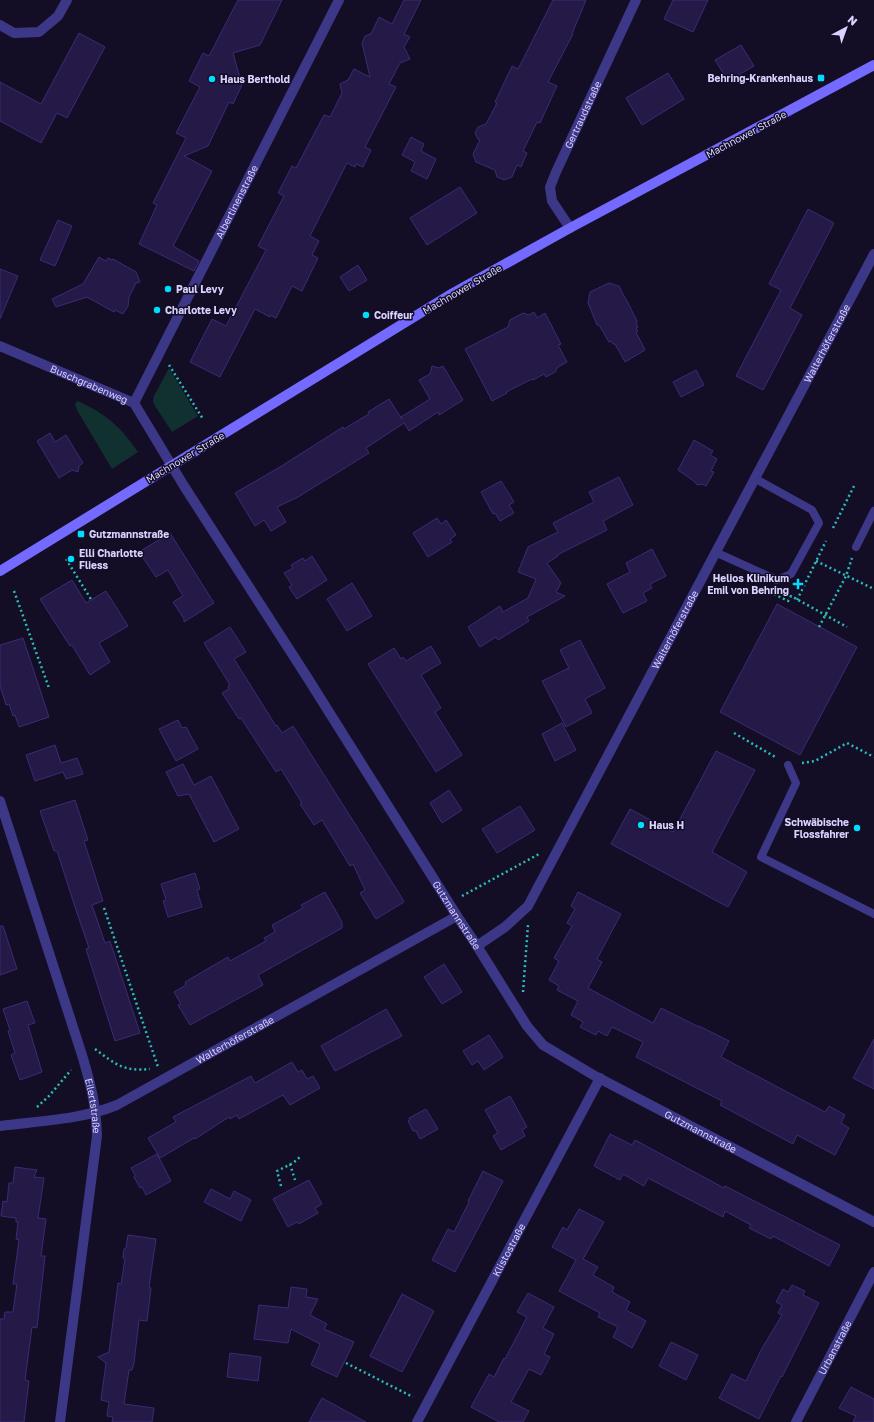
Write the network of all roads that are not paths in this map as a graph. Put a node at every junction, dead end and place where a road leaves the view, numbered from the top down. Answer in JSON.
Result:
{"nodes":[{"id":1,"x":67,"y":0,"type":"edge"},
{"id":2,"x":339,"y":0,"type":"edge"},
{"id":3,"x":636,"y":0,"type":"edge"},
{"id":4,"x":0,"y":25,"type":"edge"},
{"id":5,"x":874,"y":65,"type":"edge"},
{"id":6,"x":570,"y":228,"type":"junction"},
{"id":7,"x":874,"y":254,"type":"edge"},
{"id":8,"x":0,"y":346,"type":"edge"},
{"id":9,"x":134,"y":403,"type":"junction"},
{"id":10,"x":172,"y":466,"type":"junction"},
{"id":11,"x":754,"y":478,"type":"junction"},
{"id":12,"x":874,"y":510,"type":"edge"},
{"id":13,"x":856,"y":546,"type":"dead end"},
{"id":14,"x":715,"y":552,"type":"junction"},
{"id":15,"x":0,"y":571,"type":"edge"},
{"id":16,"x":788,"y":765,"type":"road end"},
{"id":17,"x":0,"y":801,"type":"edge"},
{"id":18,"x":874,"y":914,"type":"edge"},
{"id":19,"x":457,"y":916,"type":"junction"},
{"id":20,"x":477,"y":946,"type":"junction"},
{"id":21,"x":600,"y":1078,"type":"junction"},
{"id":22,"x":96,"y":1112,"type":"junction"},
{"id":23,"x":0,"y":1126,"type":"edge"},
{"id":24,"x":874,"y":1222,"type":"edge"},
{"id":25,"x":874,"y":1272,"type":"edge"},
{"id":26,"x":60,"y":1422,"type":"edge"},
{"id":27,"x":417,"y":1422,"type":"edge"},
{"id":28,"x":796,"y":1422,"type":"edge"}],
"edges":[{"from":1,"to":4,"type":"street"},
{"from":2,"to":9,"type":"street","name":"Albertinenstraße"},
{"from":3,"to":6,"type":"street","name":"Gertraudstraße"},
{"from":5,"to":6,"type":"main road","name":"Machnower Straße"},
{"from":6,"to":10,"type":"main road","name":"Machnower Straße"},
{"from":7,"to":11,"type":"street","name":"Walterhöferstraße"},
{"from":8,"to":9,"type":"street","name":"Buschgrabenweg"},
{"from":9,"to":10,"type":"street","name":"Buschgrabenweg"},
{"from":10,"to":15,"type":"main road","name":"Machnower Straße"},
{"from":10,"to":19,"type":"street","name":"Gutzmannstraße"},
{"from":11,"to":14,"type":"street","name":"Walterhöferstraße"},
{"from":11,"to":14,"type":"lane"},
{"from":12,"to":13,"type":"lane"},
{"from":14,"to":20,"type":"street","name":"Walterhöferstraße"},
{"from":16,"to":18,"type":"lane"},
{"from":17,"to":22,"type":"street","name":"Eilertstraße"},
{"from":19,"to":20,"type":"street","name":"Gutzmannstraße"},
{"from":19,"to":22,"type":"street","name":"Walterhöferstraße"},
{"from":20,"to":21,"type":"street","name":"Gutzmannstraße"},
{"from":21,"to":24,"type":"street","name":"Gutzmannstraße"},
{"from":21,"to":27,"type":"street","name":"Klistostraße"},
{"from":22,"to":23,"type":"street","name":"Walterhöferstraße"},
{"from":22,"to":26,"type":"street","name":"Eilertstraße"},
{"from":25,"to":28,"type":"street","name":"Urbanstraße"}]}
